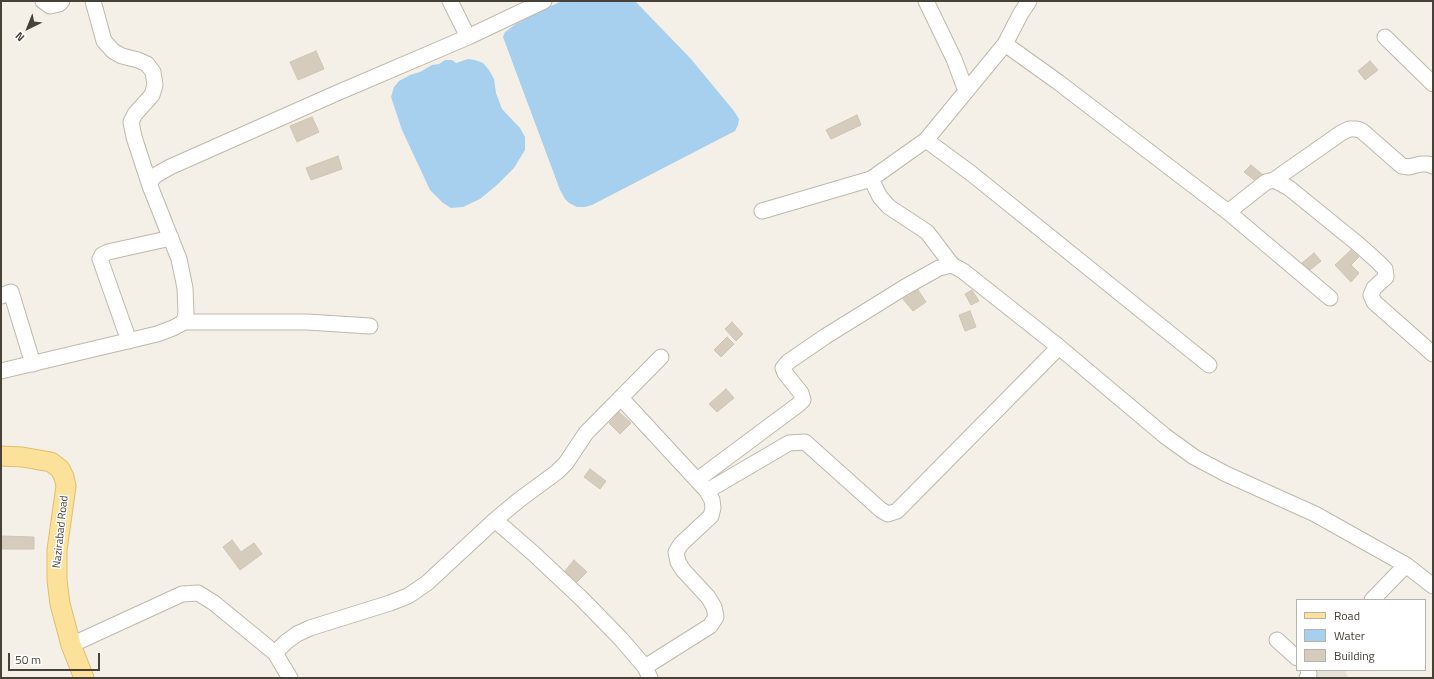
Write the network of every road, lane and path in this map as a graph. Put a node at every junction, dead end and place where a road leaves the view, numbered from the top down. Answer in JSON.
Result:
{"nodes":[{"id":1,"x":43,"y":1,"type":"edge"},
{"id":2,"x":62,"y":1,"type":"edge"},
{"id":3,"x":92,"y":1,"type":"edge"},
{"id":4,"x":450,"y":1,"type":"edge"},
{"id":5,"x":544,"y":1,"type":"edge"},
{"id":6,"x":926,"y":1,"type":"edge"},
{"id":7,"x":1022,"y":5,"type":"edge"},
{"id":8,"x":468,"y":37,"type":"junction"},
{"id":9,"x":1385,"y":37,"type":"dead end"},
{"id":10,"x":1005,"y":44,"type":"junction"},
{"id":11,"x":1433,"y":84,"type":"edge"},
{"id":12,"x":966,"y":91,"type":"junction"},
{"id":13,"x":926,"y":140,"type":"junction"},
{"id":14,"x":1433,"y":166,"type":"edge"},
{"id":15,"x":871,"y":179,"type":"junction"},
{"id":16,"x":1274,"y":180,"type":"junction"},
{"id":17,"x":150,"y":186,"type":"junction"},
{"id":18,"x":762,"y":211,"type":"dead end"},
{"id":19,"x":1228,"y":212,"type":"junction"},
{"id":20,"x":171,"y":238,"type":"junction"},
{"id":21,"x":952,"y":265,"type":"junction"},
{"id":22,"x":1,"y":296,"type":"edge"},
{"id":23,"x":1330,"y":298,"type":"dead end"},
{"id":24,"x":184,"y":322,"type":"junction"},
{"id":25,"x":370,"y":326,"type":"dead end"},
{"id":26,"x":129,"y":341,"type":"junction"},
{"id":27,"x":1059,"y":347,"type":"junction"},
{"id":28,"x":1433,"y":354,"type":"edge"},
{"id":29,"x":661,"y":357,"type":"dead end"},
{"id":30,"x":33,"y":364,"type":"junction"},
{"id":31,"x":1209,"y":365,"type":"dead end"},
{"id":32,"x":1,"y":371,"type":"edge"},
{"id":33,"x":621,"y":398,"type":"junction"},
{"id":34,"x":1,"y":456,"type":"edge"},
{"id":35,"x":702,"y":485,"type":"junction"},
{"id":36,"x":495,"y":520,"type":"junction"},
{"id":37,"x":1406,"y":565,"type":"junction"},
{"id":38,"x":1433,"y":586,"type":"edge"},
{"id":39,"x":1373,"y":599,"type":"edge"},
{"id":40,"x":1277,"y":640,"type":"dead end"},
{"id":41,"x":71,"y":645,"type":"junction"},
{"id":42,"x":275,"y":653,"type":"junction"},
{"id":43,"x":1296,"y":657,"type":"edge"},
{"id":44,"x":648,"y":673,"type":"edge"},
{"id":45,"x":84,"y":678,"type":"edge"},
{"id":46,"x":290,"y":678,"type":"edge"}],
"edges":[{"from":1,"to":2,"type":"street"},
{"from":3,"to":17,"type":"street"},
{"from":4,"to":8,"type":"street"},
{"from":5,"to":8,"type":"street"},
{"from":6,"to":12,"type":"street"},
{"from":7,"to":10,"type":"street"},
{"from":8,"to":17,"type":"street"},
{"from":9,"to":11,"type":"street"},
{"from":10,"to":12,"type":"street"},
{"from":10,"to":19,"type":"street"},
{"from":12,"to":13,"type":"street"},
{"from":13,"to":15,"type":"street"},
{"from":13,"to":31,"type":"street"},
{"from":14,"to":16,"type":"street"},
{"from":15,"to":18,"type":"street"},
{"from":15,"to":21,"type":"street"},
{"from":16,"to":19,"type":"street"},
{"from":16,"to":28,"type":"street"},
{"from":17,"to":20,"type":"street"},
{"from":19,"to":23,"type":"street"},
{"from":20,"to":24,"type":"street"},
{"from":20,"to":26,"type":"street"},
{"from":21,"to":27,"type":"street"},
{"from":21,"to":35,"type":"street"},
{"from":22,"to":30,"type":"street"},
{"from":24,"to":25,"type":"street"},
{"from":24,"to":26,"type":"street"},
{"from":26,"to":30,"type":"street"},
{"from":27,"to":35,"type":"street"},
{"from":27,"to":37,"type":"street"},
{"from":29,"to":33,"type":"street"},
{"from":30,"to":32,"type":"street"},
{"from":33,"to":35,"type":"street"},
{"from":33,"to":36,"type":"street"},
{"from":34,"to":41,"type":"main road","name":"Nazirabad Road"},
{"from":35,"to":44,"type":"street"},
{"from":36,"to":42,"type":"street"},
{"from":36,"to":44,"type":"street"},
{"from":37,"to":38,"type":"street"},
{"from":37,"to":39,"type":"street"},
{"from":40,"to":43,"type":"street"},
{"from":41,"to":42,"type":"street"},
{"from":41,"to":45,"type":"main road","name":"Nazirabad Road"},
{"from":42,"to":46,"type":"street"}]}
